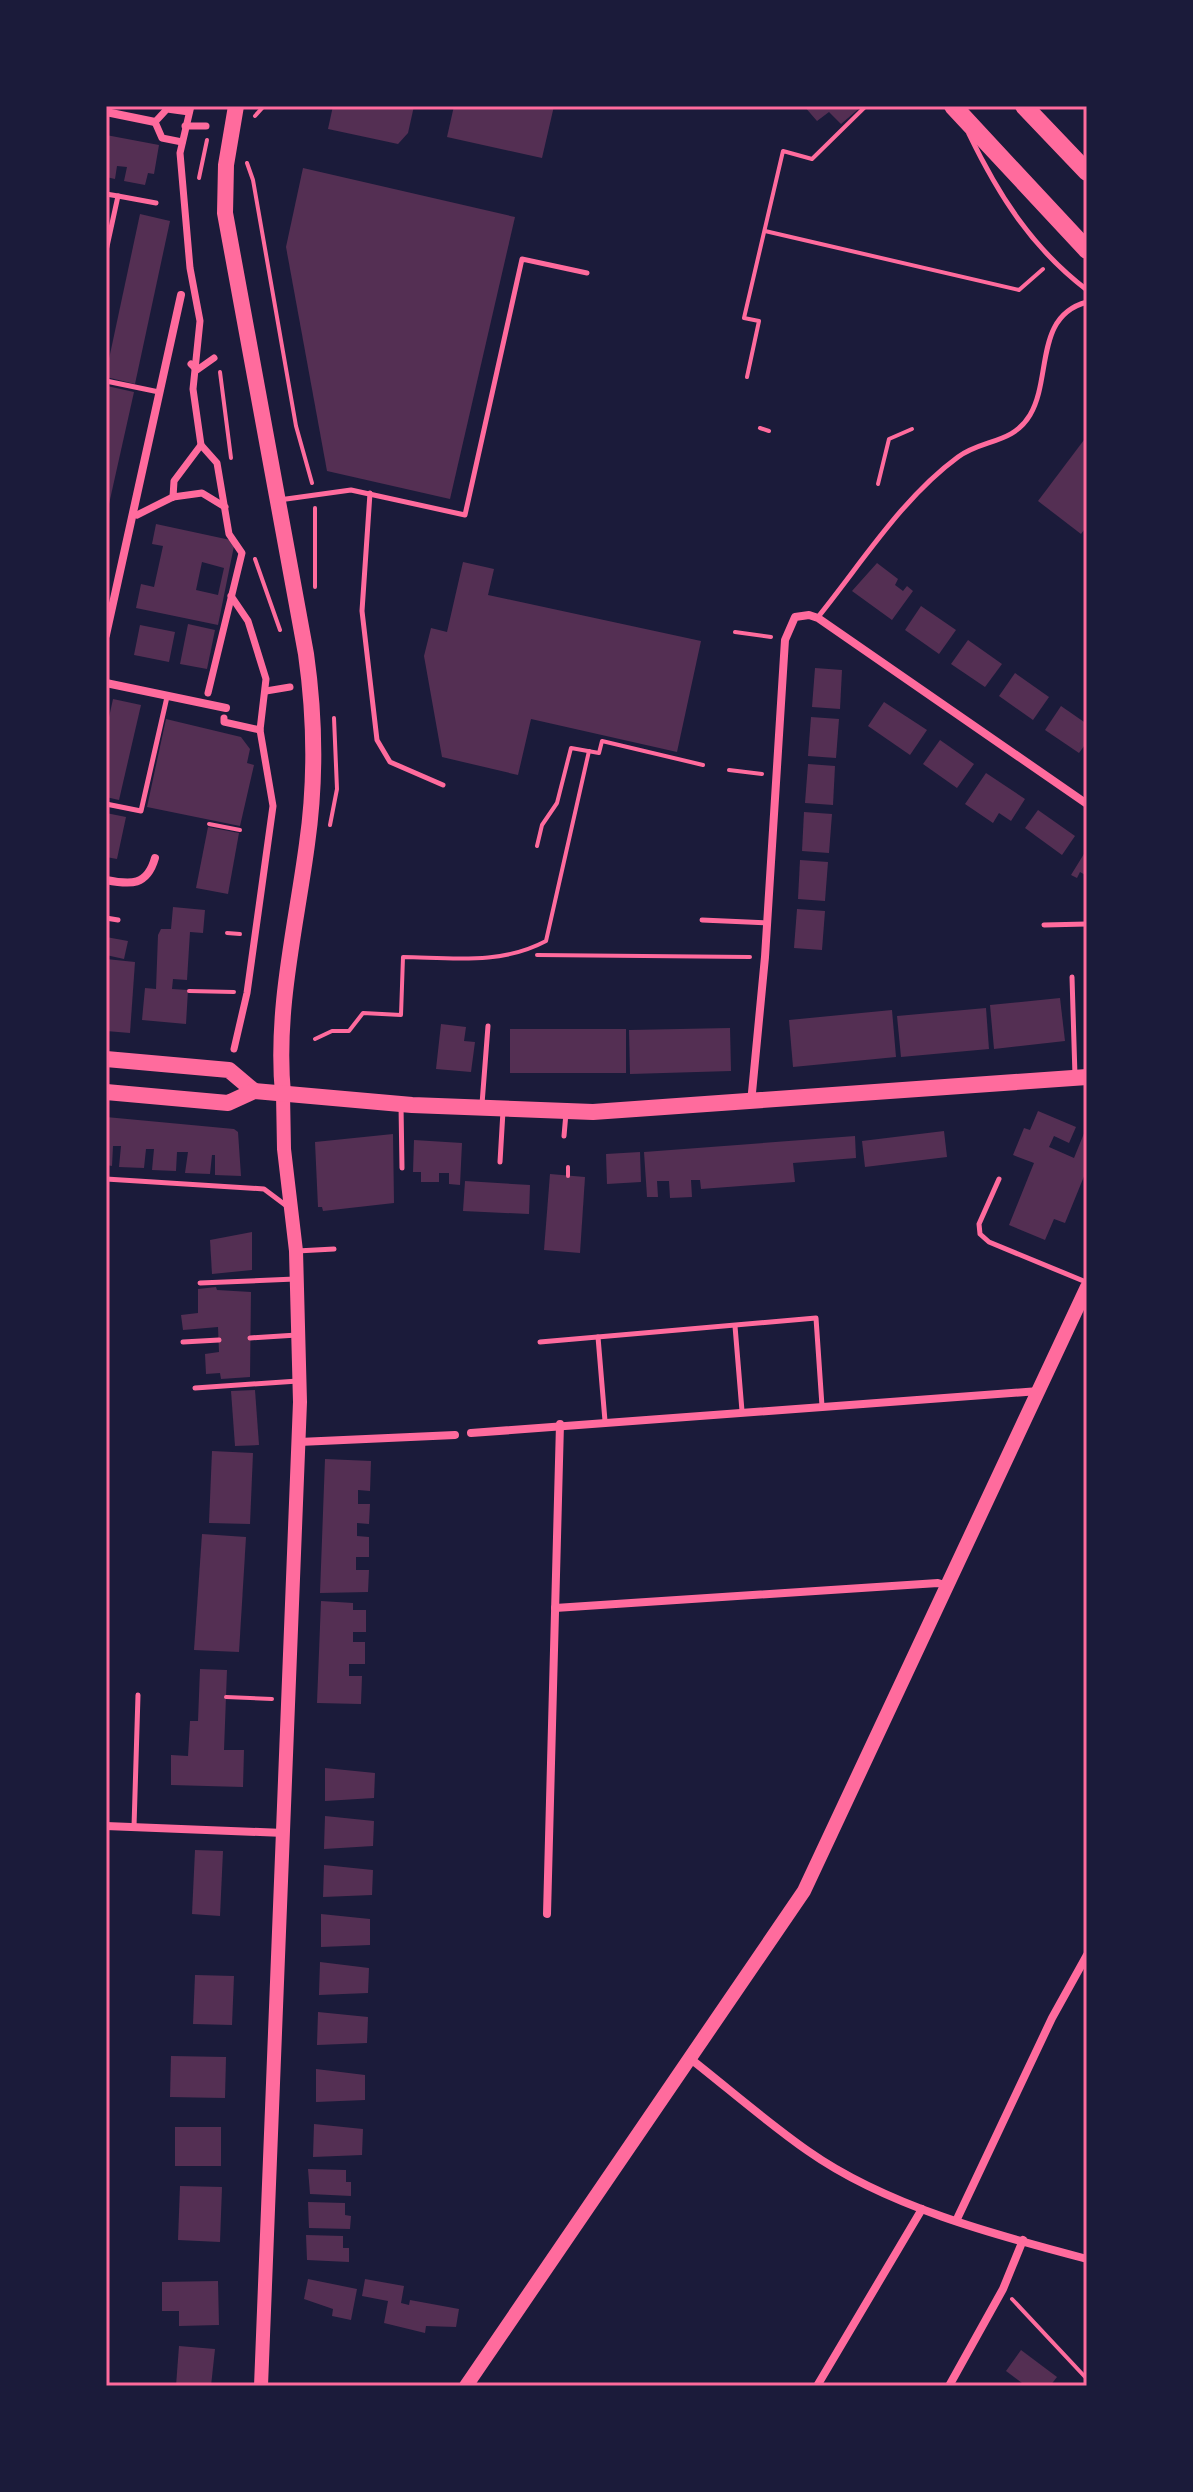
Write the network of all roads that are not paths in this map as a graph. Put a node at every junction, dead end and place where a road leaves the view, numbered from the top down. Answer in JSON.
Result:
{"nodes":[{"id":1,"x":236,"y":106,"type":"edge"},
{"id":2,"x":1024,"y":106,"type":"edge"},
{"id":3,"x":190,"y":109,"type":"edge"},
{"id":4,"x":956,"y":110,"type":"edge"},
{"id":5,"x":106,"y":112,"type":"edge"},
{"id":6,"x":155,"y":122,"type":"junction"},
{"id":7,"x":185,"y":126,"type":"junction"},
{"id":8,"x":206,"y":126,"type":"dead end"},
{"id":9,"x":182,"y":142,"type":"junction"},
{"id":10,"x":1087,"y":172,"type":"edge"},
{"id":11,"x":106,"y":194,"type":"edge"},
{"id":12,"x":118,"y":196,"type":"junction"},
{"id":13,"x":156,"y":203,"type":"dead end"},
{"id":14,"x":1087,"y":250,"type":"edge"},
{"id":15,"x":106,"y":251,"type":"edge"},
{"id":16,"x":587,"y":273,"type":"dead end"},
{"id":17,"x":1087,"y":290,"type":"edge"},
{"id":18,"x":203,"y":294,"type":"dead end"},
{"id":19,"x":181,"y":295,"type":"dead end"},
{"id":20,"x":196,"y":301,"type":"junction"},
{"id":21,"x":1087,"y":302,"type":"edge"},
{"id":22,"x":214,"y":358,"type":"dead end"},
{"id":23,"x":194,"y":367,"type":"junction"},
{"id":24,"x":106,"y":381,"type":"edge"},
{"id":25,"x":160,"y":392,"type":"junction"},
{"id":26,"x":201,"y":445,"type":"junction"},
{"id":27,"x":370,"y":493,"type":"junction"},
{"id":28,"x":173,"y":497,"type":"junction"},
{"id":29,"x":277,"y":500,"type":"junction"},
{"id":30,"x":225,"y":507,"type":"junction"},
{"id":31,"x":137,"y":515,"type":"dead end"},
{"id":32,"x":231,"y":596,"type":"junction"},
{"id":33,"x":818,"y":618,"type":"junction"},
{"id":34,"x":106,"y":635,"type":"edge"},
{"id":35,"x":106,"y":683,"type":"edge"},
{"id":36,"x":290,"y":687,"type":"dead end"},
{"id":37,"x":266,"y":691,"type":"junction"},
{"id":38,"x":208,"y":693,"type":"dead end"},
{"id":39,"x":167,"y":696,"type":"junction"},
{"id":40,"x":226,"y":708,"type":"dead end"},
{"id":41,"x":224,"y":718,"type":"dead end"},
{"id":42,"x":260,"y":730,"type":"junction"},
{"id":43,"x":443,"y":785,"type":"dead end"},
{"id":44,"x":106,"y":804,"type":"edge"},
{"id":45,"x":1087,"y":804,"type":"edge"},
{"id":46,"x":155,"y":858,"type":"dead end"},
{"id":47,"x":106,"y":880,"type":"edge"},
{"id":48,"x":106,"y":918,"type":"edge"},
{"id":49,"x":118,"y":920,"type":"dead end"},
{"id":50,"x":702,"y":920,"type":"dead end"},
{"id":51,"x":767,"y":923,"type":"junction"},
{"id":52,"x":1087,"y":924,"type":"edge"},
{"id":53,"x":1044,"y":925,"type":"dead end"},
{"id":54,"x":1072,"y":977,"type":"dead end"},
{"id":55,"x":488,"y":1026,"type":"dead end"},
{"id":56,"x":234,"y":1049,"type":"dead end"},
{"id":57,"x":106,"y":1059,"type":"edge"},
{"id":58,"x":1081,"y":1077,"type":"edge"},
{"id":59,"x":254,"y":1091,"type":"junction"},
{"id":60,"x":106,"y":1092,"type":"edge"},
{"id":61,"x":283,"y":1094,"type":"junction"},
{"id":62,"x":751,"y":1103,"type":"junction"},
{"id":63,"x":401,"y":1104,"type":"junction"},
{"id":64,"x":481,"y":1109,"type":"junction"},
{"id":65,"x":503,"y":1110,"type":"junction"},
{"id":66,"x":566,"y":1112,"type":"junction"},
{"id":67,"x":564,"y":1136,"type":"dead end"},
{"id":68,"x":500,"y":1162,"type":"dead end"},
{"id":69,"x":402,"y":1168,"type":"dead end"},
{"id":70,"x":106,"y":1179,"type":"edge"},
{"id":71,"x":999,"y":1179,"type":"dead end"},
{"id":72,"x":291,"y":1210,"type":"junction"},
{"id":73,"x":334,"y":1249,"type":"dead end"},
{"id":74,"x":296,"y":1251,"type":"junction"},
{"id":75,"x":296,"y":1279,"type":"junction"},
{"id":76,"x":200,"y":1283,"type":"dead end"},
{"id":77,"x":1087,"y":1285,"type":"edge"},
{"id":78,"x":735,"y":1326,"type":"junction"},
{"id":79,"x":298,"y":1335,"type":"junction"},
{"id":80,"x":598,"y":1337,"type":"junction"},
{"id":81,"x":250,"y":1338,"type":"dead end"},
{"id":82,"x":219,"y":1340,"type":"dead end"},
{"id":83,"x":183,"y":1342,"type":"dead end"},
{"id":84,"x":540,"y":1342,"type":"dead end"},
{"id":85,"x":299,"y":1381,"type":"junction"},
{"id":86,"x":195,"y":1388,"type":"dead end"},
{"id":87,"x":1039,"y":1391,"type":"junction"},
{"id":88,"x":822,"y":1406,"type":"junction"},
{"id":89,"x":742,"y":1411,"type":"junction"},
{"id":90,"x":605,"y":1421,"type":"junction"},
{"id":91,"x":560,"y":1424,"type":"junction"},
{"id":92,"x":471,"y":1433,"type":"dead end"},
{"id":93,"x":455,"y":1435,"type":"dead end"},
{"id":94,"x":299,"y":1442,"type":"junction"},
{"id":95,"x":950,"y":1586,"type":"junction"},
{"id":96,"x":555,"y":1608,"type":"junction"},
{"id":97,"x":138,"y":1695,"type":"dead end"},
{"id":98,"x":106,"y":1826,"type":"edge"},
{"id":99,"x":134,"y":1828,"type":"junction"},
{"id":100,"x":284,"y":1833,"type":"junction"},
{"id":101,"x":547,"y":1914,"type":"dead end"},
{"id":102,"x":1087,"y":1955,"type":"edge"},
{"id":103,"x":692,"y":2060,"type":"junction"},
{"id":104,"x":922,"y":2209,"type":"junction"},
{"id":105,"x":957,"y":2219,"type":"junction"},
{"id":106,"x":1023,"y":2240,"type":"junction"},
{"id":107,"x":1087,"y":2259,"type":"edge"},
{"id":108,"x":261,"y":2386,"type":"edge"},
{"id":109,"x":466,"y":2386,"type":"edge"},
{"id":110,"x":817,"y":2386,"type":"edge"},
{"id":111,"x":949,"y":2386,"type":"edge"}],
"edges":[{"from":1,"to":29,"type":"main road"},
{"from":2,"to":10,"type":"highway"},
{"from":3,"to":6,"type":"street"},
{"from":3,"to":7,"type":"street"},
{"from":4,"to":14,"type":"highway"},
{"from":4,"to":17,"type":"lane"},
{"from":5,"to":6,"type":"street"},
{"from":6,"to":9,"type":"street"},
{"from":7,"to":8,"type":"street"},
{"from":7,"to":9,"type":"street"},
{"from":9,"to":20,"type":"street"},
{"from":11,"to":12,"type":"lane"},
{"from":12,"to":13,"type":"lane"},
{"from":12,"to":15,"type":"lane"},
{"from":16,"to":27,"type":"lane"},
{"from":18,"to":20,"type":"street"},
{"from":19,"to":25,"type":"street"},
{"from":20,"to":23,"type":"street"},
{"from":21,"to":33,"type":"lane"},
{"from":22,"to":23,"type":"street"},
{"from":23,"to":26,"type":"street"},
{"from":24,"to":25,"type":"lane"},
{"from":25,"to":34,"type":"street"},
{"from":26,"to":28,"type":"street"},
{"from":26,"to":30,"type":"street"},
{"from":27,"to":29,"type":"lane"},
{"from":27,"to":43,"type":"lane"},
{"from":28,"to":30,"type":"street"},
{"from":28,"to":31,"type":"street"},
{"from":29,"to":61,"type":"main road"},
{"from":30,"to":32,"type":"street"},
{"from":32,"to":37,"type":"street"},
{"from":32,"to":38,"type":"street"},
{"from":33,"to":45,"type":"street"},
{"from":33,"to":51,"type":"street"},
{"from":35,"to":39,"type":"street"},
{"from":36,"to":37,"type":"street"},
{"from":37,"to":42,"type":"street"},
{"from":39,"to":40,"type":"street"},
{"from":39,"to":44,"type":"lane"},
{"from":41,"to":42,"type":"street"},
{"from":42,"to":56,"type":"street"},
{"from":46,"to":47,"type":"street"},
{"from":48,"to":49,"type":"lane"},
{"from":50,"to":51,"type":"lane"},
{"from":51,"to":62,"type":"street"},
{"from":52,"to":53,"type":"lane"},
{"from":54,"to":58,"type":"lane"},
{"from":55,"to":64,"type":"lane"},
{"from":57,"to":59,"type":"main road"},
{"from":58,"to":62,"type":"main road"},
{"from":59,"to":60,"type":"main road"},
{"from":59,"to":61,"type":"main road"},
{"from":61,"to":63,"type":"main road"},
{"from":61,"to":72,"type":"main road"},
{"from":62,"to":66,"type":"main road"},
{"from":63,"to":64,"type":"main road"},
{"from":63,"to":69,"type":"lane"},
{"from":64,"to":65,"type":"main road"},
{"from":65,"to":66,"type":"main road"},
{"from":65,"to":68,"type":"lane"},
{"from":66,"to":67,"type":"lane"},
{"from":70,"to":72,"type":"lane"},
{"from":71,"to":77,"type":"lane"},
{"from":72,"to":74,"type":"main road"},
{"from":73,"to":74,"type":"lane"},
{"from":74,"to":75,"type":"main road"},
{"from":75,"to":76,"type":"lane"},
{"from":75,"to":79,"type":"main road"},
{"from":77,"to":87,"type":"main road"},
{"from":78,"to":80,"type":"lane"},
{"from":78,"to":88,"type":"lane"},
{"from":78,"to":89,"type":"lane"},
{"from":79,"to":81,"type":"lane"},
{"from":79,"to":85,"type":"main road"},
{"from":80,"to":84,"type":"lane"},
{"from":80,"to":90,"type":"lane"},
{"from":82,"to":83,"type":"lane"},
{"from":85,"to":86,"type":"lane"},
{"from":85,"to":94,"type":"main road"},
{"from":87,"to":88,"type":"street"},
{"from":87,"to":95,"type":"main road"},
{"from":88,"to":89,"type":"street"},
{"from":89,"to":90,"type":"street"},
{"from":90,"to":91,"type":"street"},
{"from":91,"to":92,"type":"street"},
{"from":91,"to":96,"type":"street"},
{"from":93,"to":94,"type":"street"},
{"from":94,"to":100,"type":"main road"},
{"from":95,"to":96,"type":"street"},
{"from":95,"to":103,"type":"main road"},
{"from":96,"to":101,"type":"street"},
{"from":97,"to":99,"type":"lane"},
{"from":98,"to":99,"type":"street"},
{"from":99,"to":100,"type":"street"},
{"from":100,"to":108,"type":"main road"},
{"from":102,"to":105,"type":"street"},
{"from":103,"to":104,"type":"street"},
{"from":103,"to":109,"type":"main road"},
{"from":104,"to":105,"type":"street"},
{"from":104,"to":110,"type":"street"},
{"from":105,"to":106,"type":"street"},
{"from":106,"to":107,"type":"street"},
{"from":106,"to":111,"type":"street"}]}
